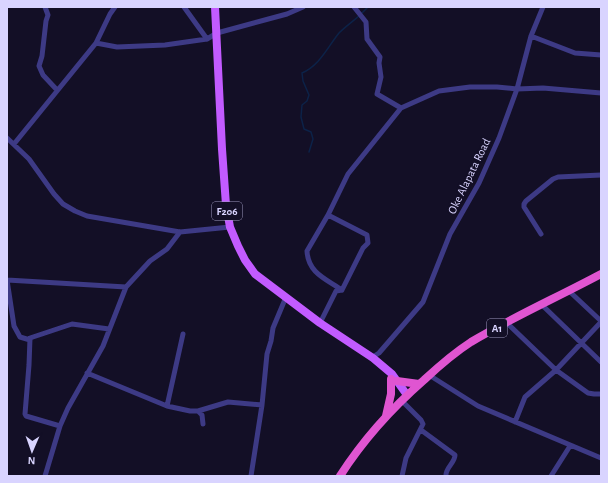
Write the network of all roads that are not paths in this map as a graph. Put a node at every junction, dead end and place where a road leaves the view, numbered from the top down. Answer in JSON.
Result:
{"nodes":[{"id":1,"x":45,"y":7,"type":"edge"},
{"id":2,"x":115,"y":7,"type":"edge"},
{"id":3,"x":184,"y":7,"type":"edge"},
{"id":4,"x":215,"y":7,"type":"edge"},
{"id":5,"x":303,"y":7,"type":"edge"},
{"id":6,"x":354,"y":7,"type":"edge"},
{"id":7,"x":543,"y":7,"type":"edge"},
{"id":8,"x":217,"y":33,"type":"junction"},
{"id":9,"x":532,"y":36,"type":"junction"},
{"id":10,"x":207,"y":39,"type":"junction"},
{"id":11,"x":96,"y":43,"type":"junction"},
{"id":12,"x":601,"y":55,"type":"edge"},
{"id":13,"x":517,"y":89,"type":"junction"},
{"id":14,"x":57,"y":90,"type":"junction"},
{"id":15,"x":601,"y":93,"type":"edge"},
{"id":16,"x":401,"y":108,"type":"junction"},
{"id":17,"x":7,"y":138,"type":"edge"},
{"id":18,"x":14,"y":144,"type":"junction"},
{"id":19,"x":601,"y":175,"type":"edge"},
{"id":20,"x":328,"y":216,"type":"junction"},
{"id":21,"x":230,"y":227,"type":"junction"},
{"id":22,"x":180,"y":232,"type":"junction"},
{"id":23,"x":541,"y":234,"type":"dead end"},
{"id":24,"x":601,"y":274,"type":"edge"},
{"id":25,"x":7,"y":280,"type":"edge"},
{"id":26,"x":126,"y":287,"type":"junction"},
{"id":27,"x":342,"y":290,"type":"junction"},
{"id":28,"x":569,"y":291,"type":"junction"},
{"id":29,"x":286,"y":297,"type":"junction"},
{"id":30,"x":542,"y":305,"type":"junction"},
{"id":31,"x":601,"y":322,"type":"edge"},
{"id":32,"x":320,"y":323,"type":"junction"},
{"id":33,"x":507,"y":323,"type":"junction"},
{"id":34,"x":109,"y":329,"type":"junction"},
{"id":35,"x":183,"y":334,"type":"dead end"},
{"id":36,"x":30,"y":340,"type":"junction"},
{"id":37,"x":582,"y":343,"type":"junction"},
{"id":38,"x":368,"y":356,"type":"junction"},
{"id":39,"x":601,"y":362,"type":"edge"},
{"id":40,"x":556,"y":370,"type":"junction"},
{"id":41,"x":87,"y":373,"type":"junction"},
{"id":42,"x":429,"y":375,"type":"junction"},
{"id":43,"x":394,"y":380,"type":"junction"},
{"id":44,"x":419,"y":384,"type":"junction"},
{"id":45,"x":601,"y":394,"type":"edge"},
{"id":46,"x":404,"y":398,"type":"junction"},
{"id":47,"x":262,"y":405,"type":"junction"},
{"id":48,"x":167,"y":406,"type":"junction"},
{"id":49,"x":198,"y":411,"type":"junction"},
{"id":50,"x":385,"y":418,"type":"junction"},
{"id":51,"x":515,"y":422,"type":"junction"},
{"id":52,"x":203,"y":424,"type":"dead end"},
{"id":53,"x":60,"y":426,"type":"junction"},
{"id":54,"x":421,"y":430,"type":"junction"},
{"id":55,"x":570,"y":446,"type":"junction"},
{"id":56,"x":601,"y":458,"type":"edge"},
{"id":57,"x":45,"y":476,"type":"edge"},
{"id":58,"x":251,"y":476,"type":"edge"},
{"id":59,"x":340,"y":476,"type":"edge"},
{"id":60,"x":402,"y":476,"type":"edge"},
{"id":61,"x":446,"y":476,"type":"edge"},
{"id":62,"x":551,"y":476,"type":"edge"}],
"edges":[{"from":1,"to":14,"type":"street"},
{"from":2,"to":11,"type":"street"},
{"from":3,"to":10,"type":"street"},
{"from":4,"to":8,"type":"main road","number":"F206"},
{"from":5,"to":8,"type":"street"},
{"from":6,"to":16,"type":"street"},
{"from":7,"to":9,"type":"street","name":"Oke Alapata Road"},
{"from":8,"to":10,"type":"street"},
{"from":8,"to":21,"type":"main road","number":"F206"},
{"from":9,"to":12,"type":"street"},
{"from":9,"to":13,"type":"street","name":"Oke Alapata Road"},
{"from":10,"to":11,"type":"street"},
{"from":11,"to":14,"type":"street"},
{"from":13,"to":15,"type":"street"},
{"from":13,"to":16,"type":"street"},
{"from":13,"to":38,"type":"street","name":"Oke Alapata Road"},
{"from":14,"to":18,"type":"street"},
{"from":16,"to":20,"type":"street"},
{"from":17,"to":18,"type":"street"},
{"from":18,"to":22,"type":"street"},
{"from":19,"to":23,"type":"street"},
{"from":20,"to":27,"type":"street"},
{"from":20,"to":27,"type":"street"},
{"from":21,"to":22,"type":"street"},
{"from":21,"to":29,"type":"main road","number":"F206"},
{"from":22,"to":26,"type":"street"},
{"from":24,"to":28,"type":"highway","number":"A1"},
{"from":25,"to":26,"type":"street"},
{"from":25,"to":36,"type":"street"},
{"from":26,"to":34,"type":"street"},
{"from":27,"to":32,"type":"street"},
{"from":28,"to":30,"type":"highway","number":"A1"},
{"from":28,"to":31,"type":"street"},
{"from":29,"to":32,"type":"main road","number":"F206"},
{"from":29,"to":47,"type":"street"},
{"from":30,"to":33,"type":"highway","number":"A1"},
{"from":30,"to":37,"type":"street"},
{"from":31,"to":37,"type":"street"},
{"from":32,"to":38,"type":"main road","number":"F206"},
{"from":33,"to":40,"type":"street"},
{"from":33,"to":42,"type":"highway","number":"A1"},
{"from":34,"to":36,"type":"street"},
{"from":34,"to":41,"type":"street"},
{"from":35,"to":48,"type":"street"},
{"from":36,"to":53,"type":"street"},
{"from":37,"to":39,"type":"street"},
{"from":37,"to":40,"type":"street"},
{"from":38,"to":43,"type":"main road","number":"F206"},
{"from":40,"to":45,"type":"street"},
{"from":40,"to":51,"type":"street"},
{"from":41,"to":48,"type":"street"},
{"from":41,"to":53,"type":"street"},
{"from":42,"to":44,"type":"highway","number":"A1"},
{"from":42,"to":51,"type":"street"},
{"from":43,"to":44,"type":"highway"},
{"from":43,"to":46,"type":"main road","number":"F206"},
{"from":43,"to":50,"type":"highway"},
{"from":44,"to":46,"type":"highway","number":"A1"},
{"from":46,"to":50,"type":"highway","number":"A1"},
{"from":46,"to":54,"type":"street"},
{"from":47,"to":49,"type":"street"},
{"from":47,"to":58,"type":"street"},
{"from":48,"to":49,"type":"street"},
{"from":49,"to":52,"type":"street"},
{"from":50,"to":59,"type":"highway","number":"A1"},
{"from":51,"to":55,"type":"street"},
{"from":53,"to":57,"type":"street"},
{"from":54,"to":60,"type":"street"},
{"from":54,"to":61,"type":"street"},
{"from":55,"to":56,"type":"street"},
{"from":55,"to":62,"type":"street"}]}
